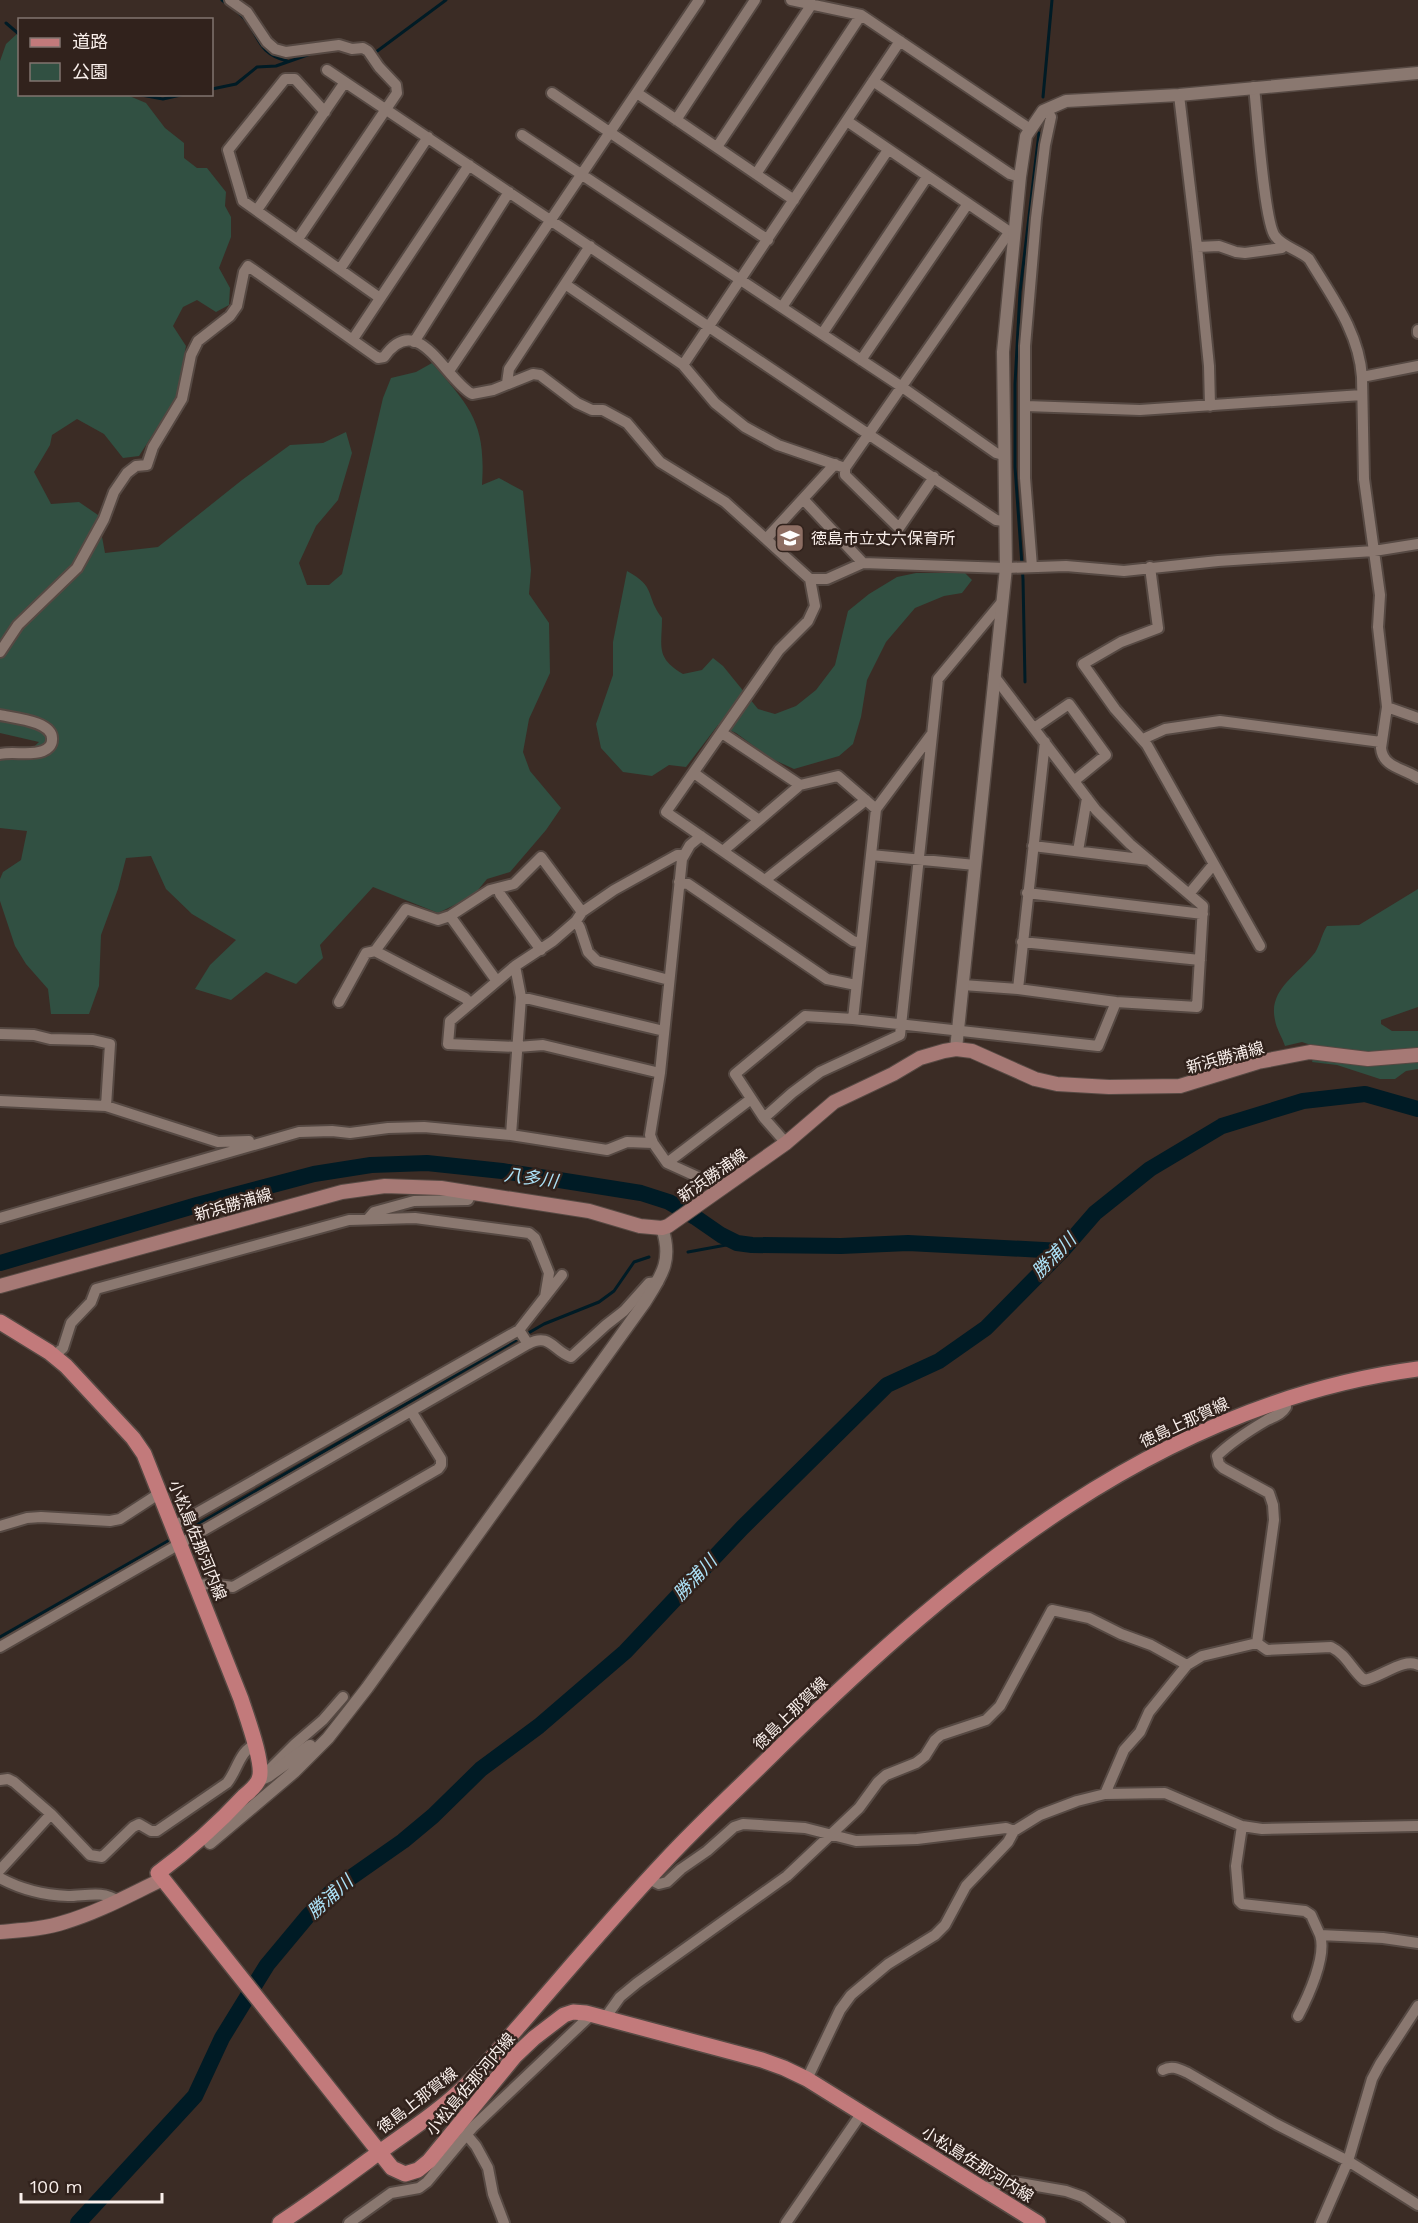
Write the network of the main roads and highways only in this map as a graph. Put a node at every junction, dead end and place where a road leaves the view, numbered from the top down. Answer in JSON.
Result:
{"nodes":[{"id":1,"x":1418,"y":1055,"type":"edge"},
{"id":2,"x":0,"y":1286,"type":"edge"},
{"id":3,"x":0,"y":1322,"type":"edge"},
{"id":4,"x":1418,"y":1369,"type":"edge"},
{"id":5,"x":225,"y":1816,"type":"junction"},
{"id":6,"x":163,"y":1880,"type":"junction"},
{"id":7,"x":0,"y":1932,"type":"edge"},
{"id":8,"x":379,"y":2152,"type":"junction"},
{"id":9,"x":280,"y":2223,"type":"edge"},
{"id":10,"x":1038,"y":2223,"type":"edge"}],
"edges":[{"from":1,"to":2,"type":"main road","name":"新浜勝浦線"},
{"from":3,"to":5,"type":"main road","name":"小松島佐那河内線"},
{"from":4,"to":8,"type":"main road","name":"徳島上那賀線"},
{"from":5,"to":6,"type":"main road"},
{"from":5,"to":6,"type":"main road"},
{"from":6,"to":7,"type":"main road"},
{"from":6,"to":8,"type":"main road","name":"小松島佐那河内線"},
{"from":8,"to":9,"type":"main road","name":"徳島上那賀線"},
{"from":8,"to":10,"type":"main road","name":"小松島佐那河内線"}]}
